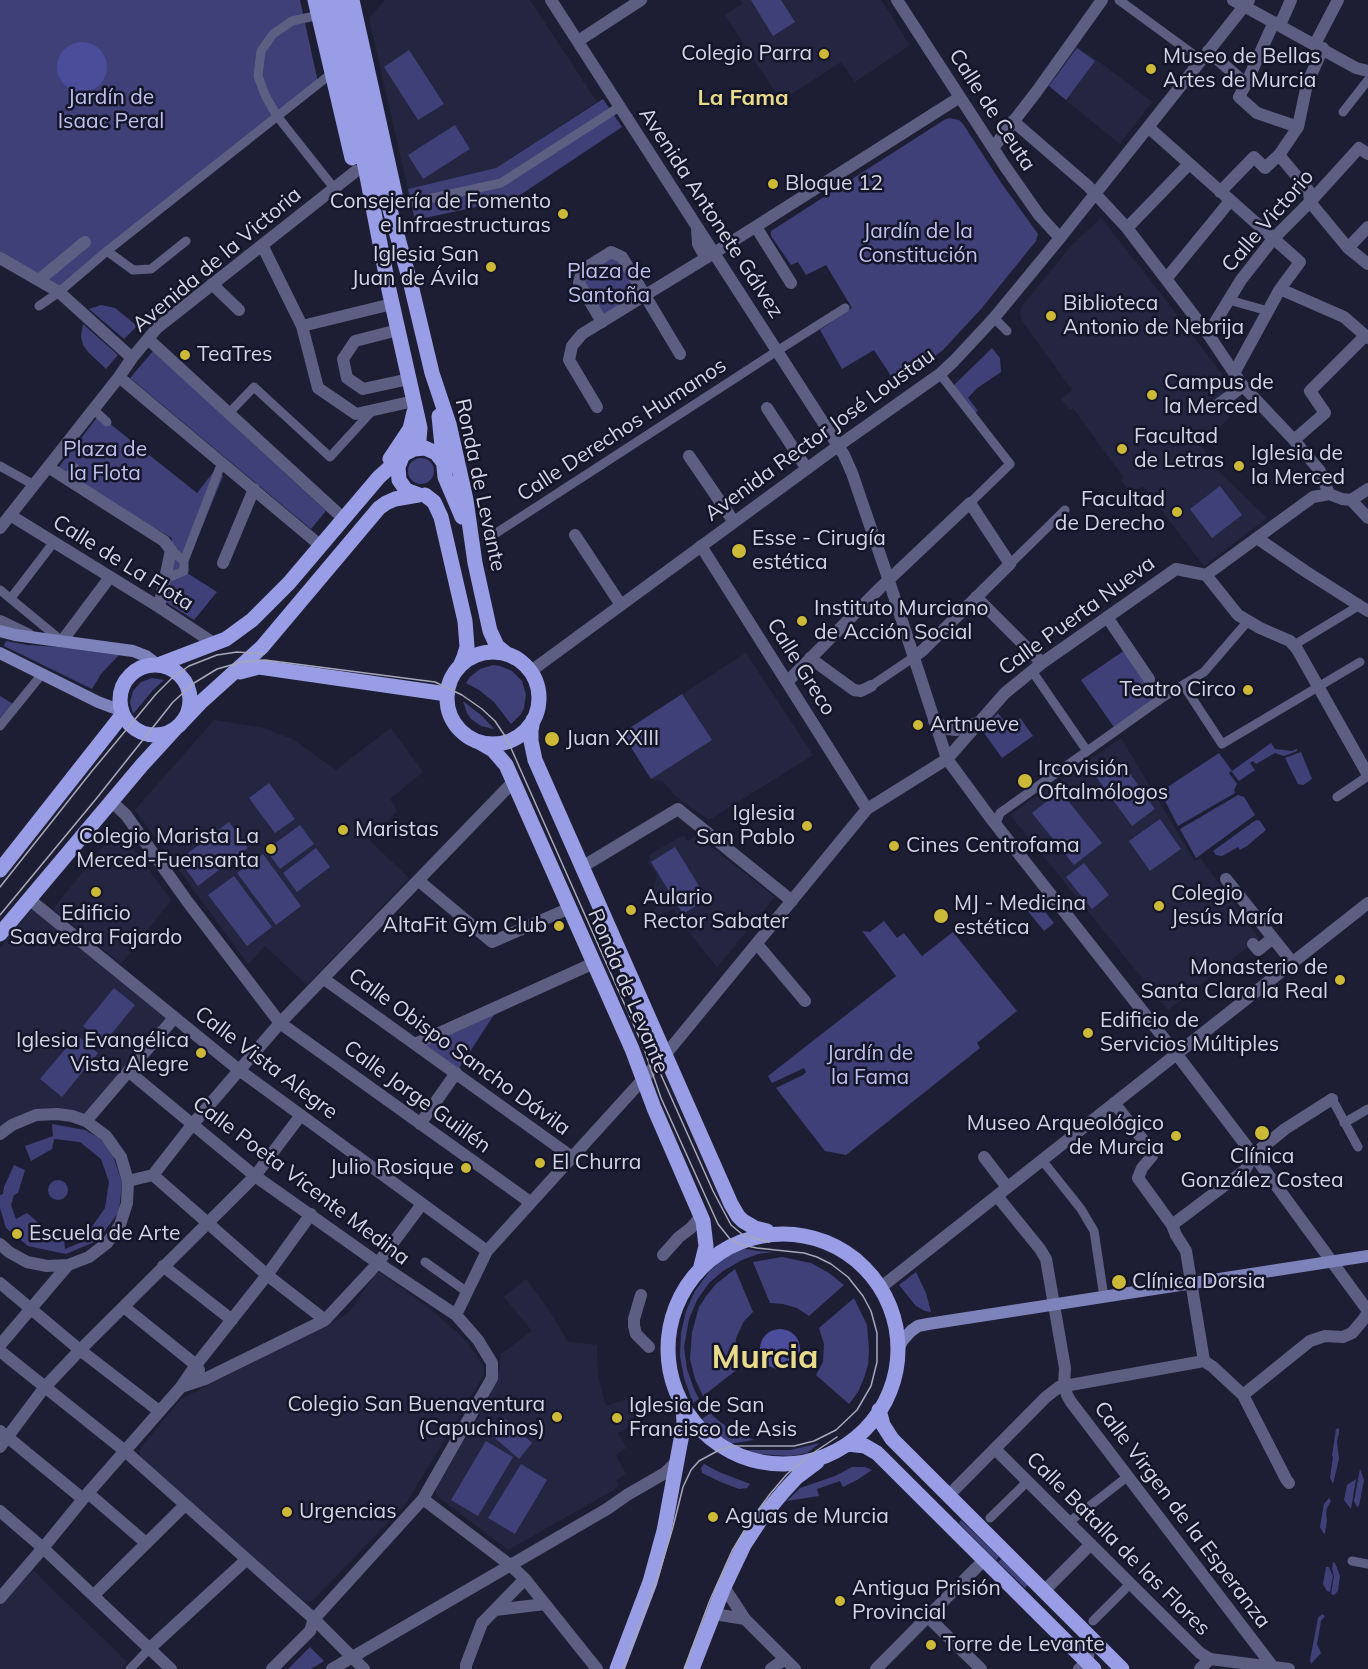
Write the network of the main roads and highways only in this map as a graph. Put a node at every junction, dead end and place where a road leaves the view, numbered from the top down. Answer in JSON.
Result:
{"nodes":[{"id":1,"x":327,"y":0,"type":"edge"},
{"id":2,"x":339,"y":0,"type":"edge"},
{"id":3,"x":352,"y":0,"type":"edge"},
{"id":4,"x":317,"y":8,"type":"edge"},
{"id":5,"x":411,"y":285,"type":"junction"},
{"id":6,"x":390,"y":297,"type":"junction"},
{"id":7,"x":432,"y":373,"type":"junction"},
{"id":8,"x":414,"y":401,"type":"junction"},
{"id":9,"x":408,"y":452,"type":"junction"},
{"id":10,"x":444,"y":468,"type":"junction"},
{"id":11,"x":368,"y":491,"type":"junction"},
{"id":12,"x":421,"y":495,"type":"junction"},
{"id":13,"x":475,"y":563,"type":"junction"},
{"id":14,"x":0,"y":631,"type":"edge"},
{"id":15,"x":507,"y":654,"type":"junction"},
{"id":16,"x":2,"y":658,"type":"edge"},
{"id":17,"x":158,"y":665,"type":"junction"},
{"id":18,"x":459,"y":666,"type":"junction"},
{"id":19,"x":227,"y":678,"type":"junction"},
{"id":20,"x":447,"y":694,"type":"junction"},
{"id":21,"x":122,"y":712,"type":"junction"},
{"id":22,"x":533,"y":720,"type":"junction"},
{"id":23,"x":179,"y":725,"type":"junction"},
{"id":24,"x":479,"y":742,"type":"junction"},
{"id":25,"x":0,"y":870,"type":"edge"},
{"id":26,"x":0,"y":934,"type":"edge"},
{"id":27,"x":768,"y":1232,"type":"junction"},
{"id":28,"x":1368,"y":1256,"type":"edge"},
{"id":29,"x":700,"y":1270,"type":"junction"},
{"id":30,"x":897,"y":1353,"type":"junction"},
{"id":31,"x":679,"y":1392,"type":"junction"},
{"id":32,"x":879,"y":1410,"type":"junction"},
{"id":33,"x":848,"y":1444,"type":"junction"},
{"id":34,"x":826,"y":1456,"type":"junction"},
{"id":35,"x":1087,"y":1667,"type":"edge"},
{"id":36,"x":617,"y":1669,"type":"edge"},
{"id":37,"x":692,"y":1669,"type":"edge"},
{"id":38,"x":1122,"y":1669,"type":"edge"}],
"edges":[{"from":1,"to":6,"type":"main road"},
{"from":2,"to":5,"type":"main road","name":"Ronda de Levante"},
{"from":3,"to":5,"type":"main road","name":"Ronda de Levante"},
{"from":4,"to":6,"type":"main road"},
{"from":5,"to":7,"type":"main road","name":"Ronda de Levante"},
{"from":6,"to":8,"type":"main road"},
{"from":7,"to":10,"type":"main road"},
{"from":7,"to":13,"type":"main road","name":"Ronda de Levante"},
{"from":8,"to":9,"type":"main road"},
{"from":8,"to":11,"type":"main road"},
{"from":9,"to":10,"type":"main road"},
{"from":9,"to":11,"type":"main road"},
{"from":9,"to":12,"type":"main road"},
{"from":10,"to":12,"type":"main road"},
{"from":10,"to":13,"type":"main road"},
{"from":11,"to":17,"type":"main road"},
{"from":12,"to":18,"type":"main road","name":"Ronda de Levante"},
{"from":12,"to":19,"type":"main road"},
{"from":13,"to":15,"type":"main road","name":"Ronda de Levante"},
{"from":14,"to":17,"type":"main road"},
{"from":15,"to":18,"type":"main road"},
{"from":15,"to":22,"type":"main road"},
{"from":16,"to":21,"type":"main road"},
{"from":17,"to":21,"type":"main road"},
{"from":17,"to":23,"type":"main road"},
{"from":18,"to":20,"type":"main road"},
{"from":19,"to":20,"type":"main road"},
{"from":19,"to":23,"type":"main road"},
{"from":20,"to":24,"type":"main road"},
{"from":21,"to":23,"type":"main road"},
{"from":21,"to":25,"type":"main road"},
{"from":22,"to":24,"type":"main road"},
{"from":22,"to":27,"type":"main road","name":"Ronda de Levante"},
{"from":23,"to":26,"type":"main road"},
{"from":24,"to":29,"type":"main road","name":"Ronda de Levante"},
{"from":27,"to":29,"type":"main road"},
{"from":27,"to":30,"type":"main road"},
{"from":28,"to":30,"type":"main road"},
{"from":29,"to":31,"type":"main road"},
{"from":30,"to":32,"type":"main road"},
{"from":31,"to":34,"type":"main road"},
{"from":31,"to":36,"type":"main road"},
{"from":32,"to":33,"type":"main road"},
{"from":32,"to":38,"type":"main road"},
{"from":33,"to":34,"type":"main road"},
{"from":33,"to":35,"type":"main road"},
{"from":34,"to":37,"type":"main road"}]}
